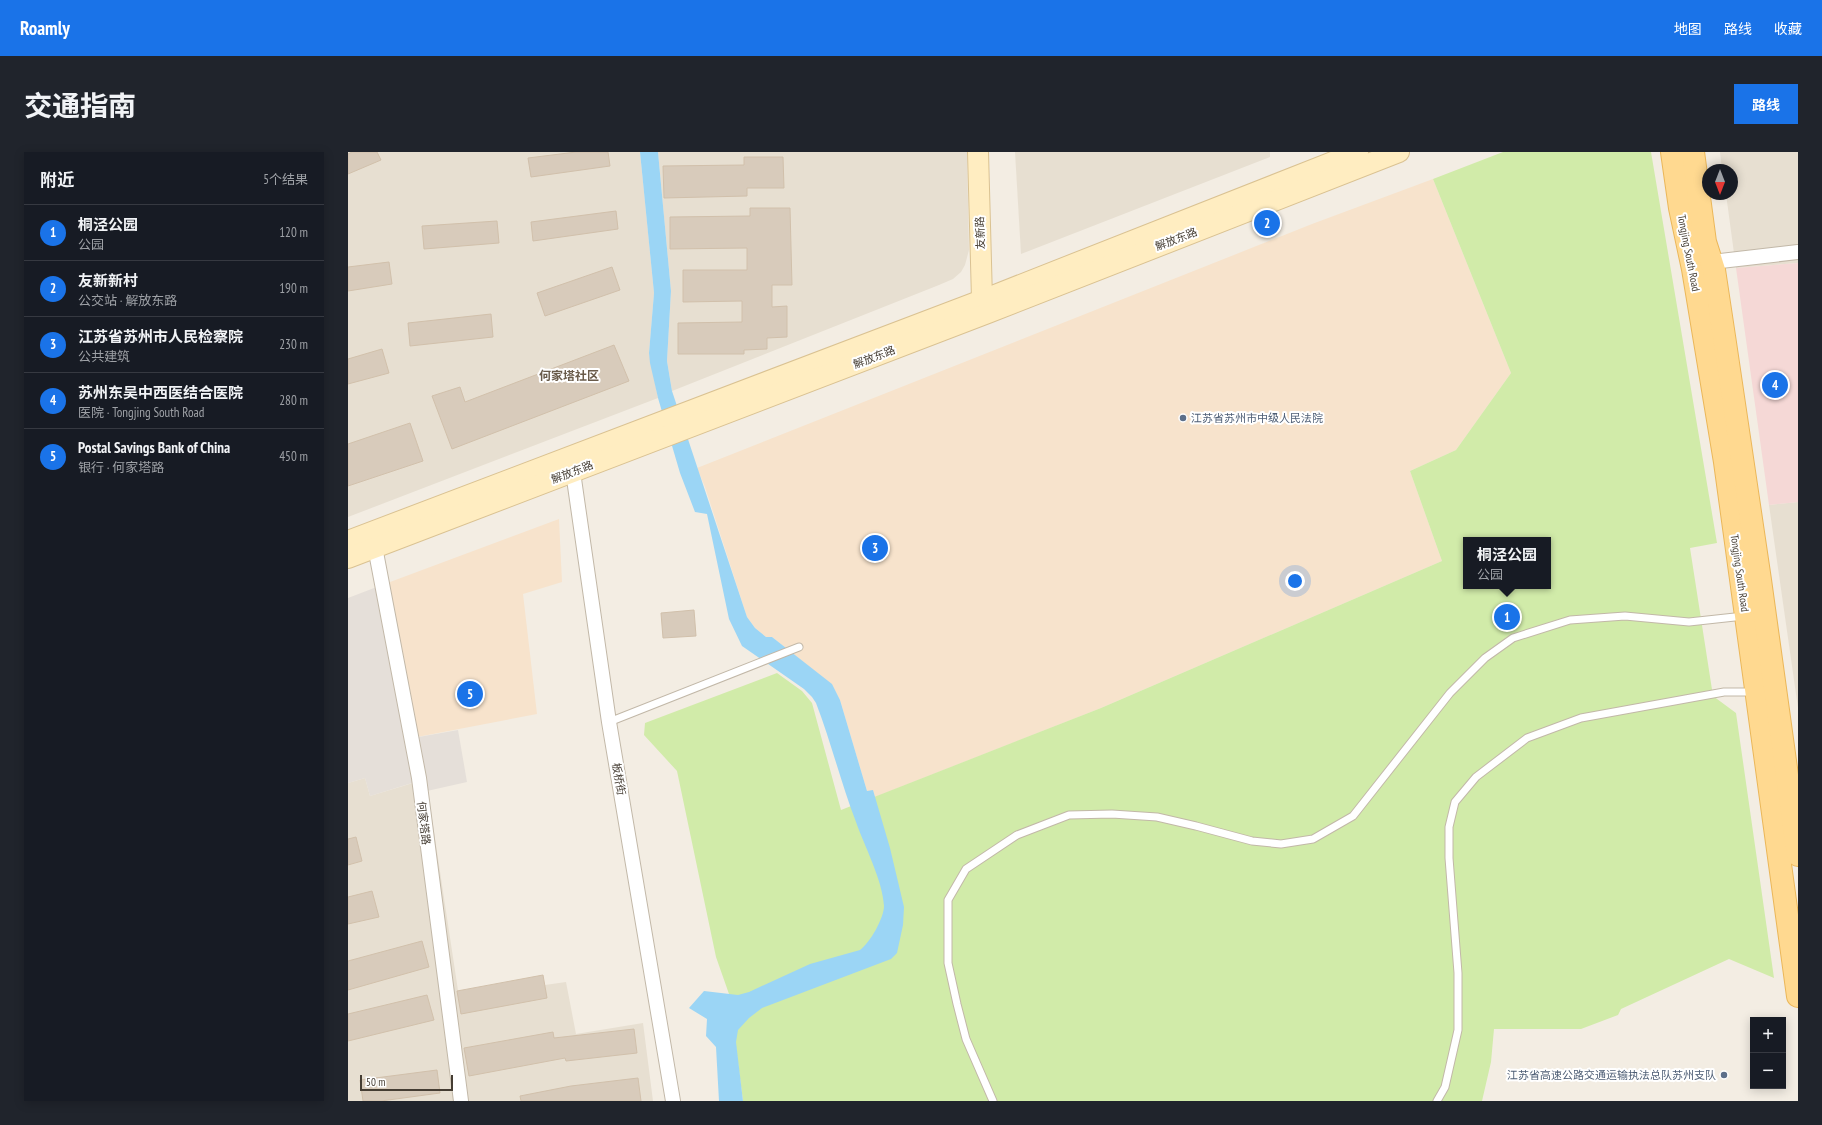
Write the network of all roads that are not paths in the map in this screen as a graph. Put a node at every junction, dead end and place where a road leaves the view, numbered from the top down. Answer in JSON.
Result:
{"nodes":[{"id":1,"x":978,"y":152,"type":"edge"},
{"id":2,"x":990,"y":152,"type":"edge"},
{"id":3,"x":1358,"y":152,"type":"edge"},
{"id":4,"x":1399,"y":152,"type":"edge"},
{"id":5,"x":1672,"y":152,"type":"edge"},
{"id":6,"x":1693,"y":152,"type":"edge"},
{"id":7,"x":1798,"y":252,"type":"edge"},
{"id":8,"x":1712,"y":262,"type":"junction"},
{"id":9,"x":992,"y":304,"type":"junction"},
{"id":10,"x":571,"y":465,"type":"junction"},
{"id":11,"x":348,"y":541,"type":"edge"},
{"id":12,"x":375,"y":547,"type":"junction"},
{"id":13,"x":348,"y":558,"type":"edge"},
{"id":14,"x":1756,"y":615,"type":"junction"},
{"id":15,"x":799,"y":647,"type":"dead end"},
{"id":16,"x":1766,"y":692,"type":"junction"},
{"id":17,"x":609,"y":722,"type":"junction"},
{"id":18,"x":1783,"y":761,"type":"edge"},
{"id":19,"x":1793,"y":851,"type":"edge"},
{"id":20,"x":1798,"y":996,"type":"edge"},
{"id":21,"x":461,"y":1101,"type":"edge"},
{"id":22,"x":673,"y":1101,"type":"edge"},
{"id":23,"x":993,"y":1101,"type":"edge"},
{"id":24,"x":1437,"y":1101,"type":"edge"}],
"edges":[{"from":1,"to":9,"type":"main road","name":"友新路"},
{"from":2,"to":9,"type":"main road","name":"友新路"},
{"from":3,"to":9,"type":"main road","name":"解放东路"},
{"from":4,"to":9,"type":"main road","name":"解放东路"},
{"from":5,"to":14,"type":"main road","name":"Tongjing South Road"},
{"from":6,"to":8,"type":"main road","name":"Tongjing South Road"},
{"from":7,"to":8,"type":"street"},
{"from":8,"to":14,"type":"main road","name":"Tongjing South Road"},
{"from":9,"to":10,"type":"main road","name":"解放东路"},
{"from":10,"to":11,"type":"main road","name":"解放东路"},
{"from":10,"to":12,"type":"main road","name":"解放东路"},
{"from":10,"to":17,"type":"street","name":"板桥街"},
{"from":12,"to":13,"type":"main road","name":"解放东路"},
{"from":12,"to":21,"type":"street","name":"何家塔路"},
{"from":14,"to":16,"type":"main road","name":"Tongjing South Road"},
{"from":14,"to":23,"type":"lane"},
{"from":15,"to":17,"type":"lane"},
{"from":16,"to":18,"type":"main road","name":"Tongjing South Road"},
{"from":16,"to":24,"type":"lane"},
{"from":17,"to":22,"type":"street","name":"板桥街"},
{"from":18,"to":19,"type":"main road","name":"Tongjing South Road"},
{"from":19,"to":20,"type":"main road","name":"Tongjing South Road"}]}
